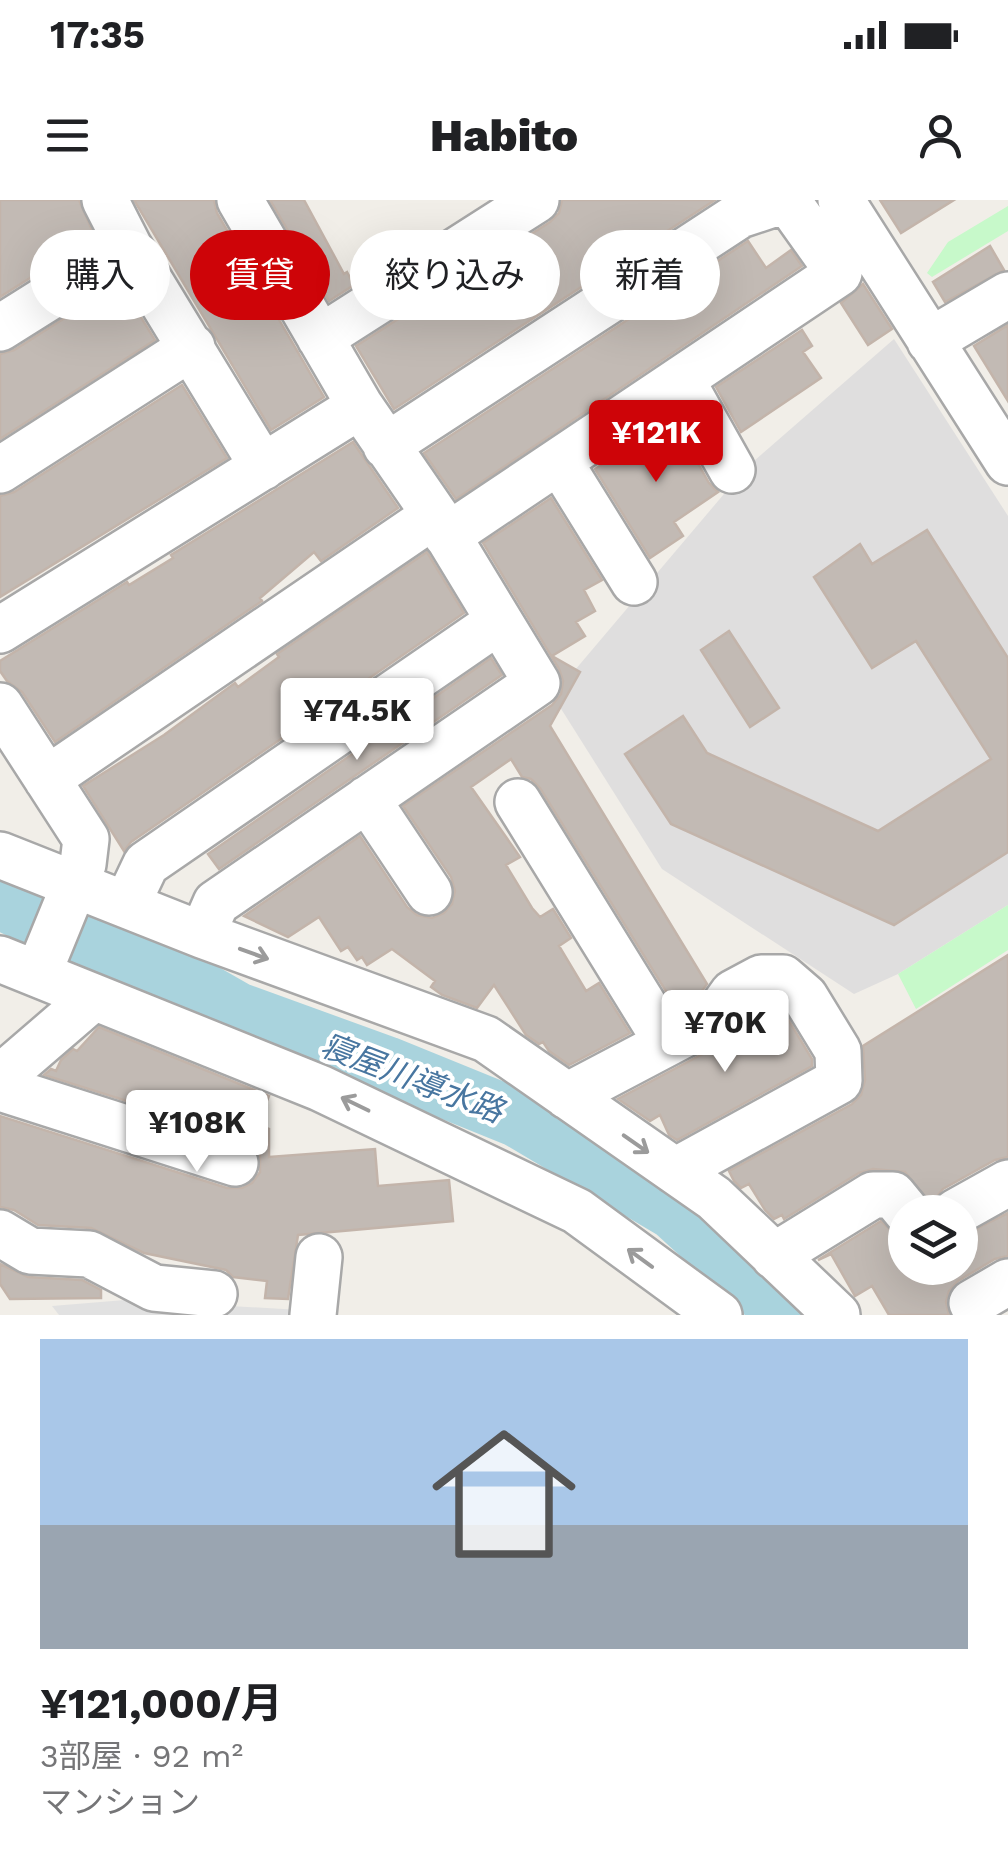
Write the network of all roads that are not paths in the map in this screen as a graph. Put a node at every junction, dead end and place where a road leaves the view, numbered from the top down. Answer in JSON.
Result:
{"nodes":[{"id":1,"x":105,"y":200,"type":"edge"},
{"id":2,"x":240,"y":200,"type":"edge"},
{"id":3,"x":536,"y":200,"type":"edge"},
{"id":4,"x":786,"y":200,"type":"edge"},
{"id":5,"x":840,"y":200,"type":"edge"},
{"id":6,"x":121,"y":230,"type":"edge"},
{"id":7,"x":857,"y":263,"type":"junction"},
{"id":8,"x":1008,"y":295,"type":"edge"},
{"id":9,"x":30,"y":309,"type":"edge"},
{"id":10,"x":170,"y":312,"type":"edge"},
{"id":11,"x":0,"y":328,"type":"edge"},
{"id":12,"x":320,"y":338,"type":"junction"},
{"id":13,"x":930,"y":341,"type":"junction"},
{"id":14,"x":192,"y":347,"type":"junction"},
{"id":15,"x":681,"y":379,"type":"junction"},
{"id":16,"x":360,"y":406,"type":"junction"},
{"id":17,"x":386,"y":446,"type":"junction"},
{"id":18,"x":1005,"y":450,"type":"edge"},
{"id":19,"x":560,"y":460,"type":"junction"},
{"id":20,"x":263,"y":467,"type":"junction"},
{"id":21,"x":0,"y":470,"type":"edge"},
{"id":22,"x":732,"y":470,"type":"dead end"},
{"id":23,"x":441,"y":526,"type":"junction"},
{"id":24,"x":634,"y":582,"type":"dead end"},
{"id":25,"x":498,"y":621,"type":"junction"},
{"id":26,"x":0,"y":630,"type":"edge"},
{"id":27,"x":0,"y":706,"type":"edge"},
{"id":28,"x":47,"y":779,"type":"junction"},
{"id":29,"x":368,"y":799,"type":"junction"},
{"id":30,"x":518,"y":802,"type":"dead end"},
{"id":31,"x":0,"y":854,"type":"edge"},
{"id":32,"x":74,"y":888,"type":"junction"},
{"id":33,"x":429,"y":892,"type":"dead end"},
{"id":34,"x":127,"y":904,"type":"junction"},
{"id":35,"x":202,"y":935,"type":"junction"},
{"id":36,"x":26,"y":966,"type":"edge"},
{"id":37,"x":94,"y":997,"type":"junction"},
{"id":38,"x":667,"y":1044,"type":"junction"},
{"id":39,"x":0,"y":1078,"type":"edge"},
{"id":40,"x":0,"y":1088,"type":"edge"},
{"id":41,"x":566,"y":1096,"type":"junction"},
{"id":42,"x":235,"y":1164,"type":"dead end"},
{"id":43,"x":676,"y":1171,"type":"junction"},
{"id":44,"x":1008,"y":1183,"type":"edge"},
{"id":45,"x":888,"y":1195,"type":"edge"},
{"id":46,"x":978,"y":1200,"type":"edge"},
{"id":47,"x":0,"y":1233,"type":"edge"},
{"id":48,"x":774,"y":1256,"type":"junction"},
{"id":49,"x":319,"y":1257,"type":"dead end"},
{"id":50,"x":214,"y":1294,"type":"dead end"},
{"id":51,"x":313,"y":1315,"type":"edge"},
{"id":52,"x":719,"y":1315,"type":"edge"},
{"id":53,"x":837,"y":1315,"type":"edge"}],
"edges":[{"from":1,"to":6,"type":"street"},
{"from":2,"to":12,"type":"street"},
{"from":3,"to":12,"type":"street"},
{"from":4,"to":7,"type":"street"},
{"from":4,"to":17,"type":"street"},
{"from":5,"to":7,"type":"street"},
{"from":7,"to":13,"type":"street"},
{"from":7,"to":15,"type":"street"},
{"from":8,"to":13,"type":"street"},
{"from":9,"to":11,"type":"street"},
{"from":10,"to":14,"type":"street"},
{"from":12,"to":16,"type":"street"},
{"from":13,"to":18,"type":"street"},
{"from":14,"to":20,"type":"street"},
{"from":14,"to":21,"type":"street"},
{"from":15,"to":19,"type":"street"},
{"from":15,"to":22,"type":"street"},
{"from":16,"to":17,"type":"street"},
{"from":16,"to":20,"type":"street"},
{"from":17,"to":23,"type":"street"},
{"from":19,"to":23,"type":"street"},
{"from":19,"to":24,"type":"street"},
{"from":20,"to":26,"type":"street"},
{"from":23,"to":25,"type":"street"},
{"from":23,"to":28,"type":"street"},
{"from":25,"to":29,"type":"street"},
{"from":25,"to":34,"type":"street"},
{"from":27,"to":28,"type":"street"},
{"from":28,"to":32,"type":"street"},
{"from":29,"to":33,"type":"street"},
{"from":29,"to":35,"type":"street"},
{"from":30,"to":38,"type":"street"},
{"from":31,"to":32,"type":"street"},
{"from":32,"to":34,"type":"street"},
{"from":32,"to":36,"type":"street"},
{"from":34,"to":35,"type":"street"},
{"from":35,"to":41,"type":"street","one_way":true},
{"from":36,"to":37,"type":"street"},
{"from":37,"to":39,"type":"street"},
{"from":52,"to":37,"type":"street","one_way":true},
{"from":38,"to":41,"type":"street"},
{"from":38,"to":43,"type":"street"},
{"from":40,"to":42,"type":"street"},
{"from":41,"to":43,"type":"street","one_way":true},
{"from":43,"to":48,"type":"street"},
{"from":44,"to":46,"type":"street"},
{"from":45,"to":48,"type":"street"},
{"from":47,"to":50,"type":"street"},
{"from":48,"to":53,"type":"street"},
{"from":49,"to":51,"type":"street"}]}
